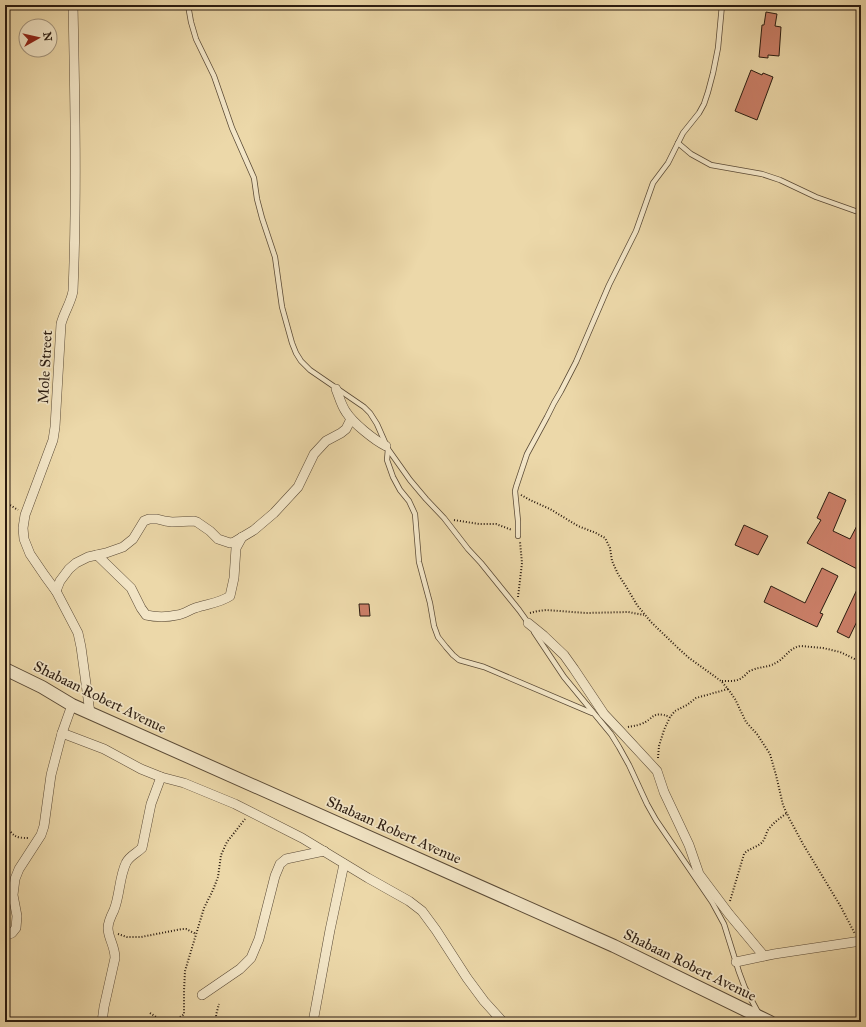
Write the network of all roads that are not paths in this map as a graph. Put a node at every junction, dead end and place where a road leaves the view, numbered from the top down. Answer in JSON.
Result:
{"nodes":[{"id":1,"x":73,"y":5,"type":"edge"},
{"id":2,"x":188,"y":5,"type":"edge"},
{"id":3,"x":722,"y":5,"type":"edge"},
{"id":4,"x":678,"y":143,"type":"junction"},
{"id":5,"x":861,"y":213,"type":"edge"},
{"id":6,"x":336,"y":388,"type":"junction"},
{"id":7,"x":351,"y":419,"type":"junction"},
{"id":8,"x":387,"y":447,"type":"junction"},
{"id":9,"x":518,"y":536,"type":"road end"},
{"id":10,"x":242,"y":537,"type":"junction"},
{"id":11,"x":97,"y":555,"type":"junction"},
{"id":12,"x":56,"y":591,"type":"junction"},
{"id":13,"x":528,"y":623,"type":"junction"},
{"id":14,"x":5,"y":669,"type":"edge"},
{"id":15,"x":72,"y":705,"type":"junction"},
{"id":16,"x":90,"y":712,"type":"junction"},
{"id":17,"x":594,"y":713,"type":"junction"},
{"id":18,"x":62,"y":733,"type":"junction"},
{"id":19,"x":161,"y":777,"type":"junction"},
{"id":20,"x":324,"y":851,"type":"junction"},
{"id":21,"x":344,"y":864,"type":"junction"},
{"id":22,"x":9,"y":892,"type":"edge"},
{"id":23,"x":5,"y":936,"type":"edge"},
{"id":24,"x":860,"y":941,"type":"edge"},
{"id":25,"x":764,"y":956,"type":"junction"},
{"id":26,"x":736,"y":962,"type":"junction"},
{"id":27,"x":202,"y":995,"type":"dead end"},
{"id":28,"x":766,"y":1020,"type":"edge"},
{"id":29,"x":102,"y":1022,"type":"edge"},
{"id":30,"x":313,"y":1022,"type":"edge"},
{"id":31,"x":503,"y":1022,"type":"edge"}],
"edges":[{"from":1,"to":12,"type":"street","name":"Mole Street"},
{"from":2,"to":6,"type":"lane"},
{"from":3,"to":4,"type":"lane"},
{"from":4,"to":5,"type":"lane"},
{"from":4,"to":9,"type":"lane"},
{"from":6,"to":7,"type":"street"},
{"from":6,"to":8,"type":"lane"},
{"from":7,"to":8,"type":"street"},
{"from":7,"to":10,"type":"street"},
{"from":8,"to":13,"type":"lane"},
{"from":8,"to":17,"type":"lane"},
{"from":10,"to":11,"type":"street"},
{"from":10,"to":11,"type":"street"},
{"from":11,"to":12,"type":"street"},
{"from":12,"to":16,"type":"street","name":"Mole Street"},
{"from":13,"to":17,"type":"lane"},
{"from":13,"to":25,"type":"street"},
{"from":14,"to":15,"type":"street","name":"Shabaan Robert Avenue"},
{"from":15,"to":16,"type":"street","name":"Shabaan Robert Avenue"},
{"from":15,"to":18,"type":"street"},
{"from":16,"to":28,"type":"street","name":"Shabaan Robert Avenue"},
{"from":17,"to":26,"type":"lane"},
{"from":18,"to":19,"type":"street"},
{"from":18,"to":22,"type":"street"},
{"from":19,"to":20,"type":"street"},
{"from":19,"to":29,"type":"street"},
{"from":20,"to":21,"type":"street"},
{"from":20,"to":27,"type":"street"},
{"from":21,"to":30,"type":"street"},
{"from":21,"to":31,"type":"street"},
{"from":22,"to":23,"type":"street"},
{"from":24,"to":25,"type":"street"},
{"from":25,"to":26,"type":"street"},
{"from":26,"to":28,"type":"lane"}]}
